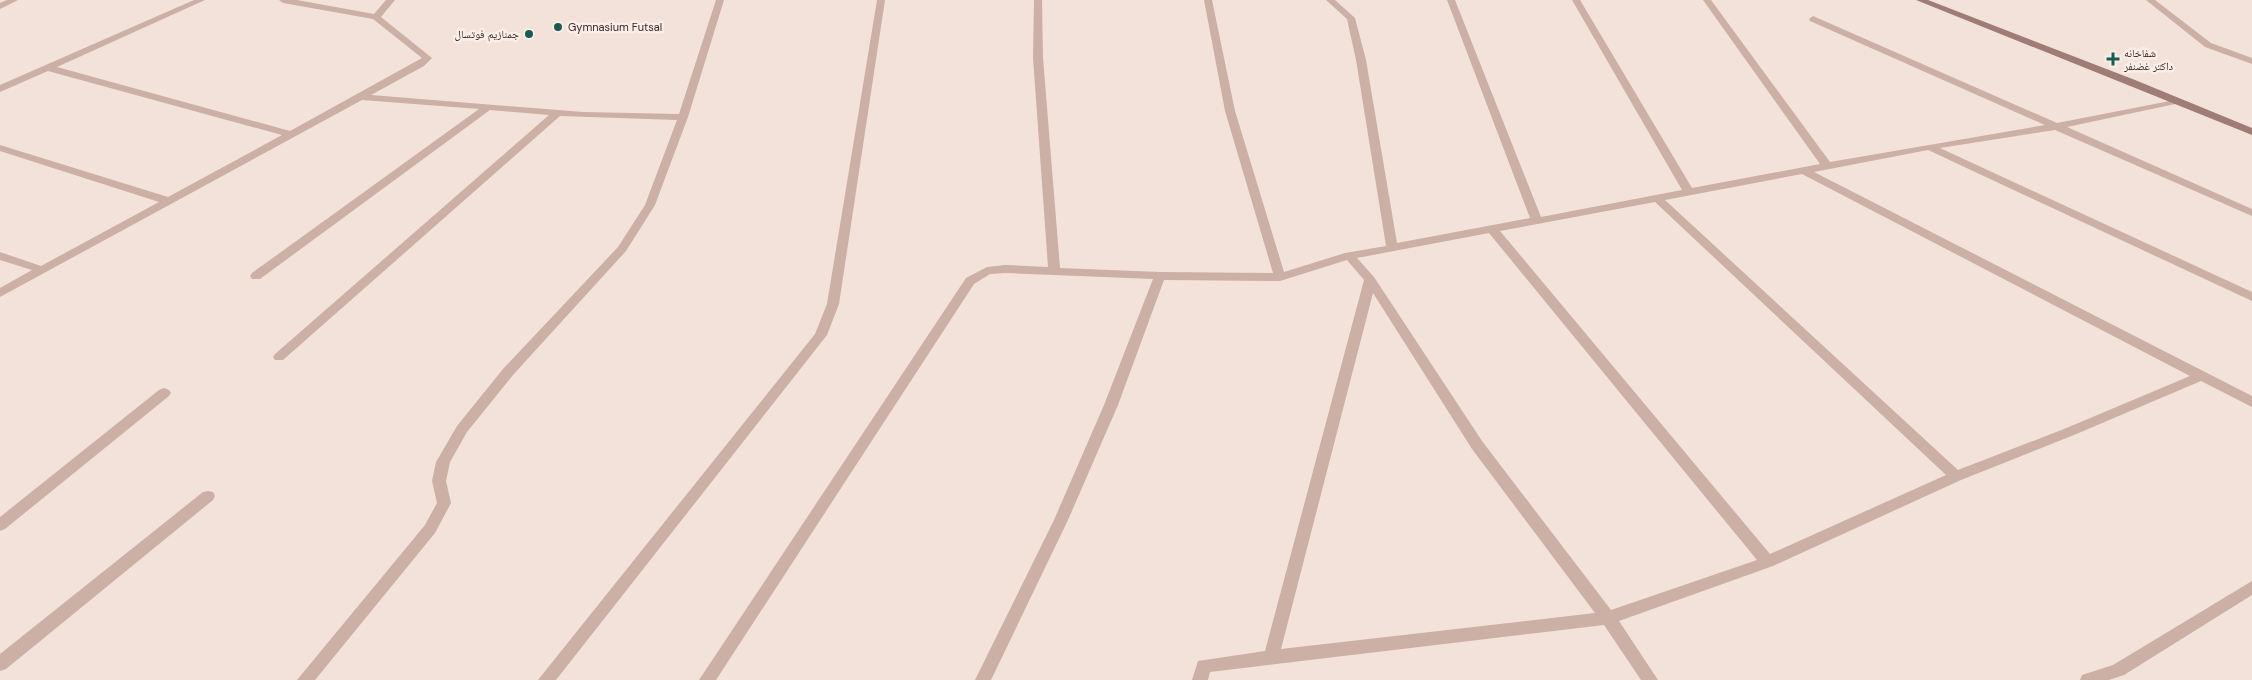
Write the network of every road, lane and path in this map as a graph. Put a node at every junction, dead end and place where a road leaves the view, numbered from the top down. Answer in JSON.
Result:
{"nodes":[{"id":1,"x":14,"y":0,"type":"edge"},
{"id":2,"x":201,"y":0,"type":"edge"},
{"id":3,"x":283,"y":0,"type":"edge"},
{"id":4,"x":391,"y":0,"type":"edge"},
{"id":5,"x":720,"y":0,"type":"edge"},
{"id":6,"x":881,"y":0,"type":"edge"},
{"id":7,"x":1038,"y":0,"type":"edge"},
{"id":8,"x":1208,"y":0,"type":"edge"},
{"id":9,"x":1330,"y":0,"type":"edge"},
{"id":10,"x":1451,"y":0,"type":"edge"},
{"id":11,"x":1576,"y":0,"type":"edge"},
{"id":12,"x":1707,"y":0,"type":"edge"},
{"id":13,"x":1920,"y":0,"type":"edge"},
{"id":14,"x":2150,"y":0,"type":"edge"},
{"id":15,"x":0,"y":6,"type":"edge"},
{"id":16,"x":376,"y":17,"type":"junction"},
{"id":17,"x":1813,"y":19,"type":"dead end"},
{"id":18,"x":2252,"y":60,"type":"edge"},
{"id":19,"x":48,"y":68,"type":"junction"},
{"id":20,"x":0,"y":89,"type":"edge"},
{"id":21,"x":361,"y":97,"type":"junction"},
{"id":22,"x":2177,"y":101,"type":"junction"},
{"id":23,"x":487,"y":108,"type":"junction"},
{"id":24,"x":558,"y":113,"type":"junction"},
{"id":25,"x":683,"y":116,"type":"junction"},
{"id":26,"x":2054,"y":127,"type":"junction"},
{"id":27,"x":2252,"y":132,"type":"edge"},
{"id":28,"x":292,"y":135,"type":"junction"},
{"id":29,"x":1930,"y":147,"type":"junction"},
{"id":30,"x":0,"y":148,"type":"edge"},
{"id":31,"x":1826,"y":166,"type":"junction"},
{"id":32,"x":1804,"y":171,"type":"junction"},
{"id":33,"x":1689,"y":192,"type":"junction"},
{"id":34,"x":1657,"y":198,"type":"junction"},
{"id":35,"x":168,"y":201,"type":"junction"},
{"id":36,"x":2252,"y":213,"type":"edge"},
{"id":37,"x":1538,"y":221,"type":"junction"},
{"id":38,"x":1492,"y":229,"type":"junction"},
{"id":39,"x":1392,"y":248,"type":"junction"},
{"id":40,"x":0,"y":256,"type":"edge"},
{"id":41,"x":1349,"y":256,"type":"junction"},
{"id":42,"x":43,"y":270,"type":"junction"},
{"id":43,"x":1054,"y":272,"type":"junction"},
{"id":44,"x":256,"y":276,"type":"dead end"},
{"id":45,"x":1160,"y":276,"type":"junction"},
{"id":46,"x":1280,"y":277,"type":"junction"},
{"id":47,"x":1370,"y":280,"type":"junction"},
{"id":48,"x":0,"y":293,"type":"edge"},
{"id":49,"x":2252,"y":297,"type":"edge"},
{"id":50,"x":279,"y":357,"type":"dead end"},
{"id":51,"x":2202,"y":376,"type":"junction"},
{"id":52,"x":164,"y":393,"type":"dead end"},
{"id":53,"x":2252,"y":402,"type":"edge"},
{"id":54,"x":1956,"y":476,"type":"junction"},
{"id":55,"x":208,"y":496,"type":"dead end"},
{"id":56,"x":0,"y":525,"type":"edge"},
{"id":57,"x":1768,"y":562,"type":"junction"},
{"id":58,"x":2252,"y":587,"type":"edge"},
{"id":59,"x":1608,"y":618,"type":"junction"},
{"id":60,"x":1271,"y":657,"type":"junction"},
{"id":61,"x":0,"y":664,"type":"edge"},
{"id":62,"x":305,"y":680,"type":"edge"},
{"id":63,"x":546,"y":680,"type":"edge"},
{"id":64,"x":707,"y":680,"type":"edge"},
{"id":65,"x":983,"y":680,"type":"edge"},
{"id":66,"x":1200,"y":680,"type":"edge"},
{"id":67,"x":1650,"y":680,"type":"edge"},
{"id":68,"x":2088,"y":680,"type":"edge"}],
"edges":[{"from":1,"to":15,"type":"street"},
{"from":2,"to":19,"type":"street"},
{"from":3,"to":16,"type":"street"},
{"from":4,"to":16,"type":"street"},
{"from":5,"to":25,"type":"street"},
{"from":6,"to":63,"type":"street"},
{"from":7,"to":43,"type":"street"},
{"from":8,"to":46,"type":"street"},
{"from":9,"to":39,"type":"street"},
{"from":10,"to":37,"type":"street"},
{"from":11,"to":33,"type":"street"},
{"from":12,"to":31,"type":"street"},
{"from":13,"to":22,"type":"street"},
{"from":14,"to":18,"type":"street"},
{"from":16,"to":21,"type":"street"},
{"from":17,"to":26,"type":"street"},
{"from":19,"to":20,"type":"street"},
{"from":19,"to":28,"type":"street"},
{"from":21,"to":23,"type":"street"},
{"from":21,"to":28,"type":"street"},
{"from":22,"to":26,"type":"street"},
{"from":22,"to":27,"type":"street"},
{"from":23,"to":24,"type":"street"},
{"from":23,"to":44,"type":"street"},
{"from":24,"to":25,"type":"street"},
{"from":24,"to":50,"type":"street"},
{"from":25,"to":62,"type":"street"},
{"from":26,"to":29,"type":"street"},
{"from":26,"to":36,"type":"street"},
{"from":28,"to":35,"type":"street"},
{"from":29,"to":31,"type":"street"},
{"from":29,"to":49,"type":"street"},
{"from":30,"to":35,"type":"street"},
{"from":31,"to":32,"type":"street"},
{"from":32,"to":33,"type":"street"},
{"from":32,"to":51,"type":"street"},
{"from":33,"to":34,"type":"street"},
{"from":34,"to":37,"type":"street"},
{"from":34,"to":54,"type":"street"},
{"from":35,"to":42,"type":"street"},
{"from":37,"to":38,"type":"street"},
{"from":38,"to":39,"type":"street"},
{"from":38,"to":57,"type":"street"},
{"from":39,"to":41,"type":"street"},
{"from":40,"to":42,"type":"street"},
{"from":41,"to":46,"type":"street"},
{"from":41,"to":47,"type":"street"},
{"from":42,"to":48,"type":"street"},
{"from":43,"to":45,"type":"street"},
{"from":43,"to":64,"type":"street"},
{"from":45,"to":46,"type":"street"},
{"from":45,"to":65,"type":"street"},
{"from":47,"to":59,"type":"street"},
{"from":47,"to":60,"type":"street"},
{"from":51,"to":53,"type":"street"},
{"from":51,"to":54,"type":"street"},
{"from":52,"to":56,"type":"street"},
{"from":54,"to":57,"type":"street"},
{"from":55,"to":61,"type":"street"},
{"from":57,"to":59,"type":"street"},
{"from":58,"to":68,"type":"street"},
{"from":59,"to":60,"type":"street"},
{"from":59,"to":67,"type":"street"},
{"from":60,"to":66,"type":"street"}]}
